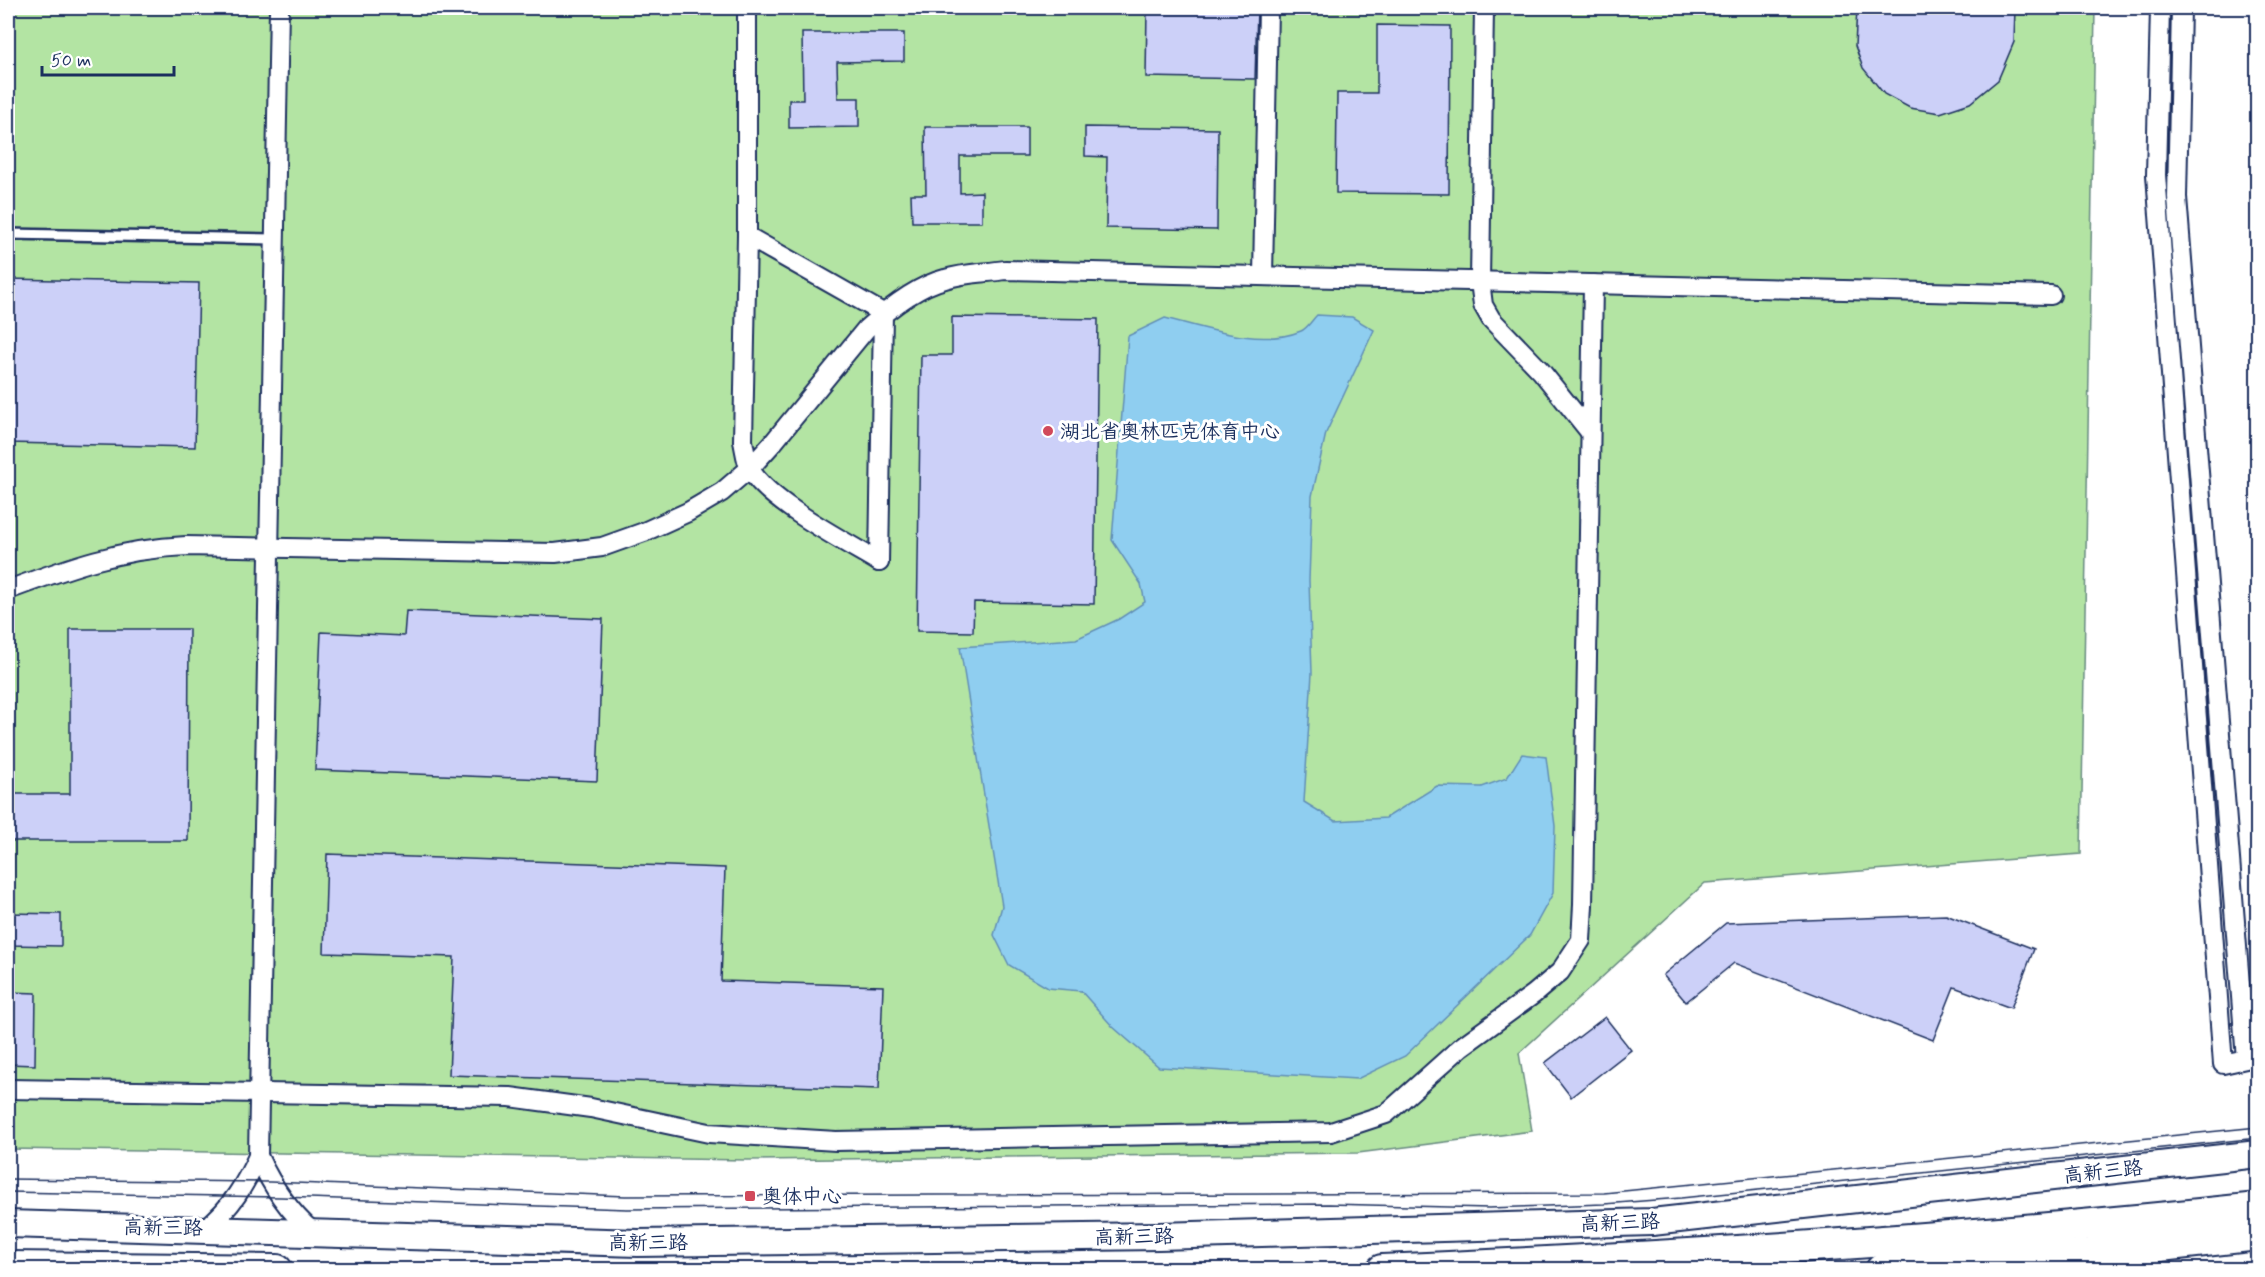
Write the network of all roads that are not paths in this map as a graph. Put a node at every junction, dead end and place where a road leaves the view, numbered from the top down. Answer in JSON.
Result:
{"nodes":[{"id":1,"x":279,"y":8,"type":"edge"},
{"id":2,"x":747,"y":8,"type":"edge"},
{"id":3,"x":1268,"y":8,"type":"edge"},
{"id":4,"x":1484,"y":8,"type":"edge"},
{"id":5,"x":2160,"y":8,"type":"edge"},
{"id":6,"x":2181,"y":8,"type":"edge"},
{"id":7,"x":8,"y":234,"type":"edge"},
{"id":8,"x":747,"y":236,"type":"junction"},
{"id":9,"x":274,"y":239,"type":"junction"},
{"id":10,"x":1263,"y":276,"type":"junction"},
{"id":11,"x":1479,"y":281,"type":"junction"},
{"id":12,"x":1593,"y":284,"type":"junction"},
{"id":13,"x":2050,"y":295,"type":"dead end"},
{"id":14,"x":883,"y":313,"type":"junction"},
{"id":15,"x":1589,"y":431,"type":"junction"},
{"id":16,"x":750,"y":468,"type":"junction"},
{"id":17,"x":269,"y":548,"type":"junction"},
{"id":18,"x":8,"y":590,"type":"edge"},
{"id":19,"x":8,"y":1089,"type":"edge"},
{"id":20,"x":260,"y":1094,"type":"junction"},
{"id":21,"x":2258,"y":1154,"type":"edge"},
{"id":22,"x":258,"y":1156,"type":"junction"},
{"id":23,"x":2258,"y":1208,"type":"edge"},
{"id":24,"x":8,"y":1224,"type":"edge"},
{"id":25,"x":206,"y":1228,"type":"junction"},
{"id":26,"x":314,"y":1232,"type":"junction"},
{"id":27,"x":2258,"y":1236,"type":"edge"},
{"id":28,"x":8,"y":1267,"type":"edge"},
{"id":29,"x":277,"y":1269,"type":"edge"},
{"id":30,"x":1382,"y":1269,"type":"edge"},
{"id":31,"x":1881,"y":1269,"type":"edge"}],
"edges":[{"from":1,"to":9,"type":"street"},
{"from":2,"to":8,"type":"street"},
{"from":3,"to":10,"type":"street"},
{"from":4,"to":11,"type":"street"},
{"from":5,"to":6,"type":"street"},
{"from":7,"to":9,"type":"lane"},
{"from":8,"to":14,"type":"street"},
{"from":8,"to":16,"type":"street"},
{"from":9,"to":17,"type":"street"},
{"from":10,"to":11,"type":"street"},
{"from":10,"to":14,"type":"street"},
{"from":11,"to":12,"type":"street"},
{"from":11,"to":15,"type":"street"},
{"from":12,"to":13,"type":"street"},
{"from":12,"to":15,"type":"street"},
{"from":14,"to":16,"type":"street"},
{"from":14,"to":16,"type":"street"},
{"from":15,"to":20,"type":"street"},
{"from":16,"to":17,"type":"street"},
{"from":17,"to":18,"type":"street"},
{"from":17,"to":20,"type":"street"},
{"from":19,"to":20,"type":"street"},
{"from":20,"to":22,"type":"street"},
{"from":21,"to":26,"type":"main road","name":"高新三路"},
{"from":22,"to":25,"type":"street"},
{"from":22,"to":26,"type":"street"},
{"from":23,"to":30,"type":"highway","name":"高新三路"},
{"from":24,"to":25,"type":"main road","name":"高新三路"},
{"from":25,"to":26,"type":"main road","name":"高新三路"},
{"from":27,"to":31,"type":"highway"},
{"from":28,"to":29,"type":"highway","name":"高新三路"}]}
